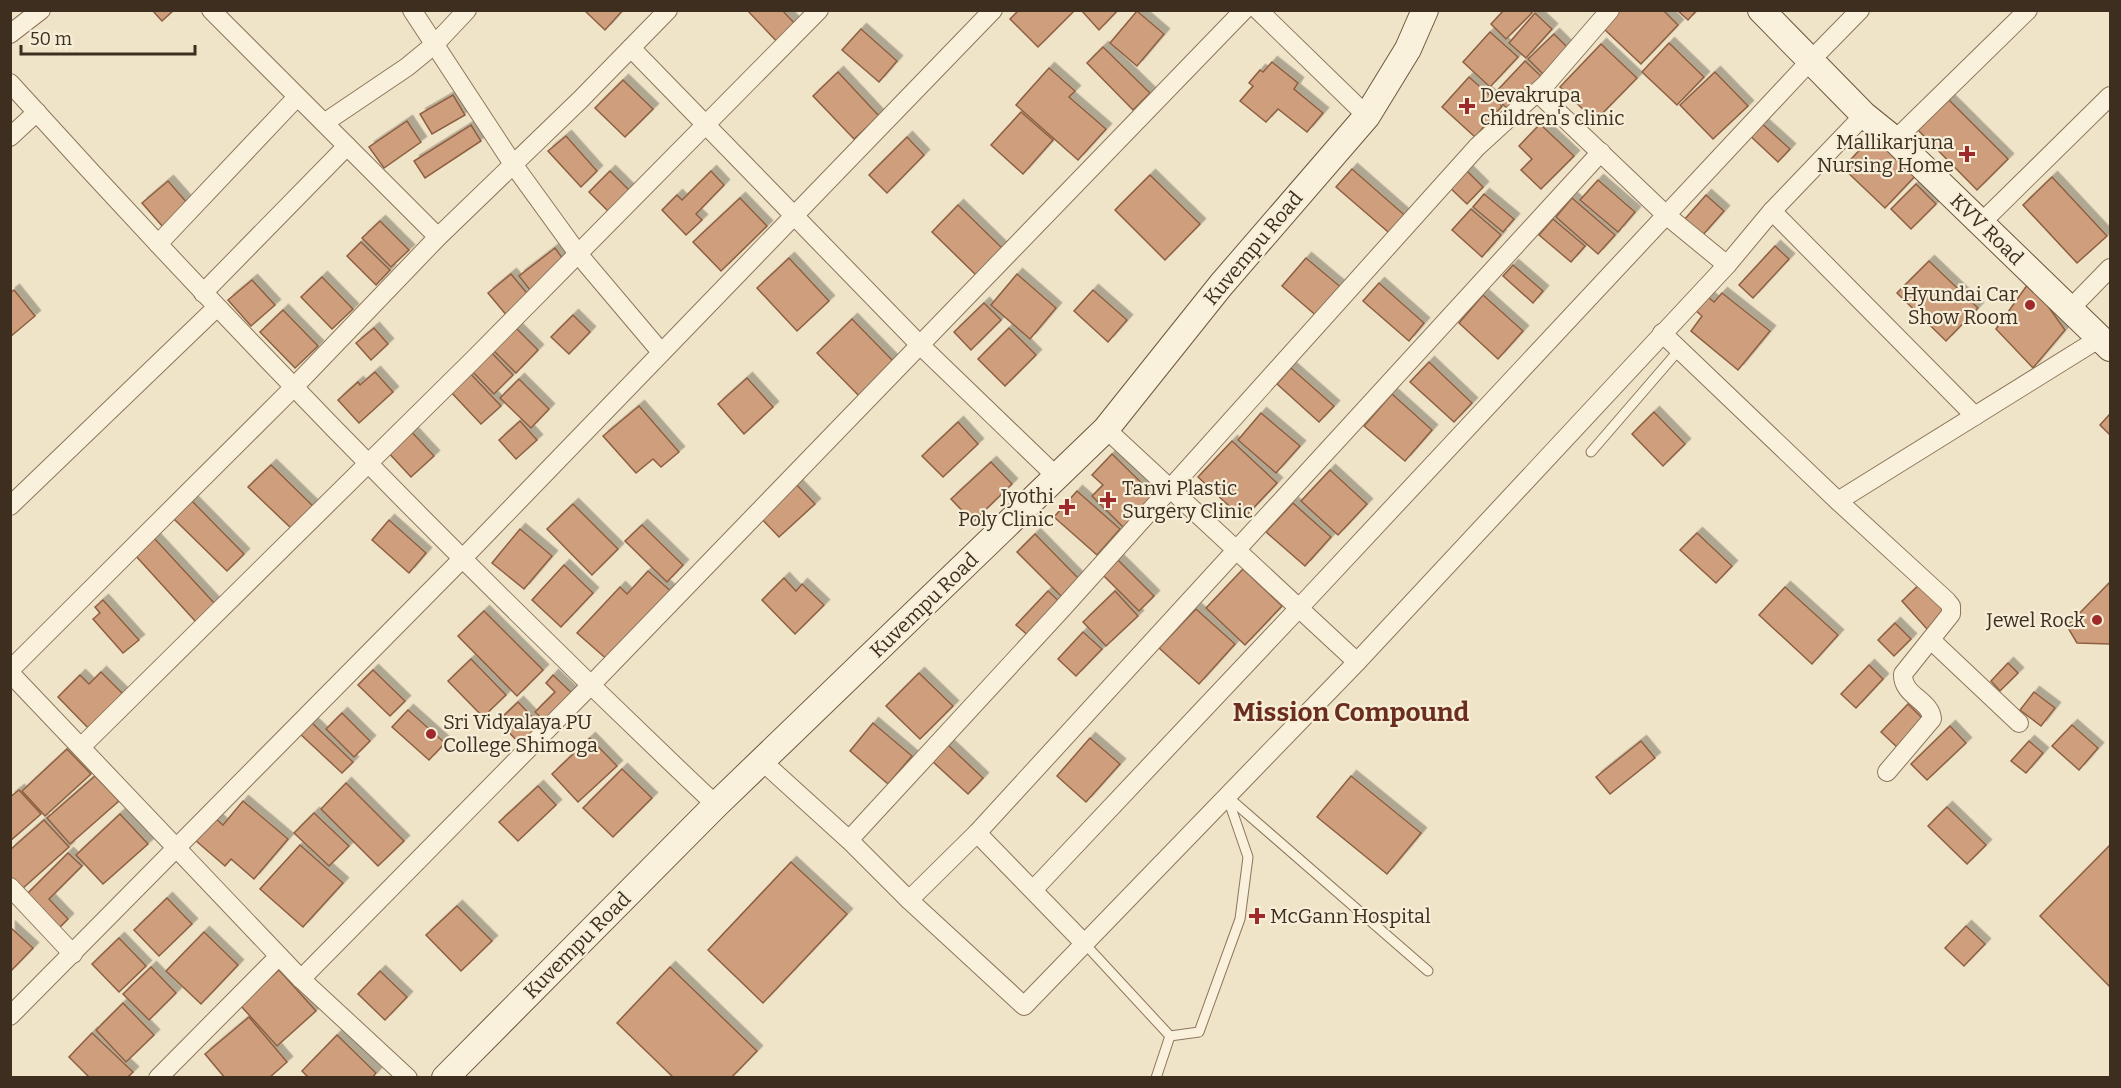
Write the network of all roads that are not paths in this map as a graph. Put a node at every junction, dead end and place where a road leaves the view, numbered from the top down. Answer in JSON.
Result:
{"nodes":[{"id":1,"x":41,"y":10,"type":"edge"},
{"id":2,"x":211,"y":10,"type":"edge"},
{"id":3,"x":412,"y":10,"type":"edge"},
{"id":4,"x":467,"y":10,"type":"edge"},
{"id":5,"x":668,"y":10,"type":"edge"},
{"id":6,"x":819,"y":10,"type":"edge"},
{"id":7,"x":993,"y":10,"type":"edge"},
{"id":8,"x":1244,"y":10,"type":"edge"},
{"id":9,"x":1258,"y":10,"type":"edge"},
{"id":10,"x":1425,"y":10,"type":"edge"},
{"id":11,"x":1610,"y":10,"type":"edge"},
{"id":12,"x":1761,"y":10,"type":"edge"},
{"id":13,"x":1860,"y":10,"type":"edge"},
{"id":14,"x":2028,"y":10,"type":"edge"},
{"id":15,"x":10,"y":34,"type":"edge"},
{"id":16,"x":435,"y":44,"type":"junction"},
{"id":17,"x":631,"y":48,"type":"junction"},
{"id":18,"x":1811,"y":60,"type":"junction"},
{"id":19,"x":10,"y":83,"type":"edge"},
{"id":20,"x":1538,"y":93,"type":"junction"},
{"id":21,"x":2110,"y":96,"type":"edge"},
{"id":22,"x":297,"y":97,"type":"junction"},
{"id":23,"x":37,"y":112,"type":"junction"},
{"id":24,"x":1864,"y":115,"type":"junction"},
{"id":25,"x":1366,"y":116,"type":"junction"},
{"id":26,"x":324,"y":123,"type":"junction"},
{"id":27,"x":706,"y":125,"type":"junction"},
{"id":28,"x":10,"y":137,"type":"edge"},
{"id":29,"x":1895,"y":141,"type":"junction"},
{"id":30,"x":347,"y":146,"type":"junction"},
{"id":31,"x":1601,"y":152,"type":"junction"},
{"id":32,"x":513,"y":164,"type":"junction"},
{"id":33,"x":1772,"y":211,"type":"junction"},
{"id":34,"x":794,"y":215,"type":"junction"},
{"id":35,"x":1666,"y":215,"type":"junction"},
{"id":36,"x":1981,"y":223,"type":"junction"},
{"id":37,"x":438,"y":237,"type":"junction"},
{"id":38,"x":159,"y":244,"type":"junction"},
{"id":39,"x":579,"y":255,"type":"junction"},
{"id":40,"x":1727,"y":265,"type":"junction"},
{"id":41,"x":2110,"y":268,"type":"edge"},
{"id":42,"x":203,"y":293,"type":"junction"},
{"id":43,"x":216,"y":308,"type":"junction"},
{"id":44,"x":2070,"y":309,"type":"junction"},
{"id":45,"x":1662,"y":333,"type":"junction"},
{"id":46,"x":2105,"y":343,"type":"edge"},
{"id":47,"x":920,"y":345,"type":"junction"},
{"id":48,"x":1679,"y":350,"type":"junction"},
{"id":49,"x":661,"y":352,"type":"junction"},
{"id":50,"x":294,"y":387,"type":"junction"},
{"id":51,"x":1975,"y":416,"type":"junction"},
{"id":52,"x":1106,"y":429,"type":"junction"},
{"id":53,"x":1591,"y":452,"type":"dead end"},
{"id":54,"x":370,"y":463,"type":"junction"},
{"id":55,"x":1057,"y":477,"type":"junction"},
{"id":56,"x":1171,"y":488,"type":"junction"},
{"id":57,"x":1838,"y":501,"type":"junction"},
{"id":58,"x":10,"y":506,"type":"edge"},
{"id":59,"x":1236,"y":550,"type":"junction"},
{"id":60,"x":463,"y":558,"type":"junction"},
{"id":61,"x":1299,"y":608,"type":"junction"},
{"id":62,"x":1931,"y":640,"type":"junction"},
{"id":63,"x":1357,"y":662,"type":"junction"},
{"id":64,"x":10,"y":672,"type":"edge"},
{"id":65,"x":590,"y":686,"type":"junction"},
{"id":66,"x":2019,"y":723,"type":"dead end"},
{"id":67,"x":81,"y":747,"type":"junction"},
{"id":68,"x":762,"y":761,"type":"junction"},
{"id":69,"x":1887,"y":772,"type":"dead end"},
{"id":70,"x":1227,"y":796,"type":"junction"},
{"id":71,"x":716,"y":805,"type":"junction"},
{"id":72,"x":977,"y":833,"type":"junction"},
{"id":73,"x":849,"y":840,"type":"junction"},
{"id":74,"x":177,"y":848,"type":"junction"},
{"id":75,"x":10,"y":887,"type":"edge"},
{"id":76,"x":1034,"y":889,"type":"junction"},
{"id":77,"x":909,"y":900,"type":"junction"},
{"id":78,"x":1084,"y":943,"type":"junction"},
{"id":79,"x":73,"y":954,"type":"junction"},
{"id":80,"x":279,"y":956,"type":"junction"},
{"id":81,"x":1428,"y":971,"type":"dead end"},
{"id":82,"x":301,"y":979,"type":"junction"},
{"id":83,"x":10,"y":1016,"type":"edge"},
{"id":84,"x":1170,"y":1036,"type":"junction"},
{"id":85,"x":158,"y":1077,"type":"edge"},
{"id":86,"x":408,"y":1077,"type":"edge"},
{"id":87,"x":445,"y":1077,"type":"edge"},
{"id":88,"x":1156,"y":1077,"type":"edge"}],
"edges":[{"from":1,"to":15,"type":"street"},
{"from":2,"to":22,"type":"street"},
{"from":3,"to":16,"type":"street"},
{"from":4,"to":16,"type":"street"},
{"from":5,"to":17,"type":"street"},
{"from":6,"to":27,"type":"street"},
{"from":7,"to":34,"type":"street"},
{"from":8,"to":47,"type":"street"},
{"from":9,"to":25,"type":"street"},
{"from":10,"to":25,"type":"main road","name":"Kuvempu Road"},
{"from":11,"to":20,"type":"street"},
{"from":12,"to":18,"type":"main road","name":"KVV Road"},
{"from":13,"to":18,"type":"street"},
{"from":14,"to":29,"type":"street"},
{"from":16,"to":26,"type":"street"},
{"from":16,"to":32,"type":"street"},
{"from":17,"to":27,"type":"street"},
{"from":17,"to":32,"type":"street"},
{"from":18,"to":24,"type":"main road","name":"KVV Road"},
{"from":18,"to":35,"type":"street"},
{"from":19,"to":23,"type":"street"},
{"from":20,"to":31,"type":"street"},
{"from":20,"to":56,"type":"street"},
{"from":21,"to":36,"type":"street"},
{"from":22,"to":26,"type":"street"},
{"from":22,"to":38,"type":"street"},
{"from":23,"to":28,"type":"street"},
{"from":23,"to":38,"type":"street"},
{"from":24,"to":29,"type":"main road","name":"KVV Road"},
{"from":24,"to":33,"type":"street"},
{"from":25,"to":52,"type":"main road","name":"Kuvempu Road"},
{"from":26,"to":30,"type":"street"},
{"from":27,"to":34,"type":"street"},
{"from":27,"to":39,"type":"street"},
{"from":29,"to":36,"type":"main road","name":"KVV Road"},
{"from":30,"to":37,"type":"street"},
{"from":30,"to":42,"type":"street"},
{"from":31,"to":35,"type":"street"},
{"from":31,"to":59,"type":"street"},
{"from":32,"to":37,"type":"street"},
{"from":32,"to":39,"type":"street"},
{"from":33,"to":40,"type":"street"},
{"from":33,"to":51,"type":"street"},
{"from":34,"to":47,"type":"street"},
{"from":34,"to":49,"type":"street"},
{"from":35,"to":40,"type":"street"},
{"from":35,"to":61,"type":"street"},
{"from":36,"to":44,"type":"main road","name":"KVV Road"},
{"from":37,"to":50,"type":"street"},
{"from":38,"to":42,"type":"street"},
{"from":39,"to":49,"type":"street"},
{"from":39,"to":54,"type":"street"},
{"from":40,"to":45,"type":"street"},
{"from":41,"to":44,"type":"street"},
{"from":42,"to":43,"type":"street"},
{"from":43,"to":50,"type":"street"},
{"from":43,"to":58,"type":"street"},
{"from":44,"to":46,"type":"main road","name":"KVV Road"},
{"from":45,"to":48,"type":"street"},
{"from":45,"to":63,"type":"street"},
{"from":46,"to":51,"type":"street"},
{"from":47,"to":55,"type":"street"},
{"from":47,"to":65,"type":"street"},
{"from":48,"to":53,"type":"lane"},
{"from":48,"to":57,"type":"street"},
{"from":49,"to":60,"type":"street"},
{"from":50,"to":54,"type":"street"},
{"from":50,"to":64,"type":"street"},
{"from":51,"to":57,"type":"street"},
{"from":52,"to":55,"type":"main road","name":"Kuvempu Road"},
{"from":52,"to":56,"type":"street"},
{"from":54,"to":60,"type":"street"},
{"from":54,"to":67,"type":"street"},
{"from":55,"to":68,"type":"main road","name":"Kuvempu Road"},
{"from":56,"to":59,"type":"street"},
{"from":56,"to":73,"type":"street"},
{"from":57,"to":62,"type":"street"},
{"from":59,"to":61,"type":"street"},
{"from":59,"to":72,"type":"street"},
{"from":60,"to":65,"type":"street"},
{"from":60,"to":74,"type":"street"},
{"from":61,"to":63,"type":"street"},
{"from":61,"to":76,"type":"street"},
{"from":62,"to":66,"type":"street"},
{"from":62,"to":69,"type":"street"},
{"from":63,"to":70,"type":"street"},
{"from":64,"to":67,"type":"street"},
{"from":65,"to":71,"type":"street"},
{"from":65,"to":82,"type":"street"},
{"from":67,"to":74,"type":"street"},
{"from":68,"to":71,"type":"main road","name":"Kuvempu Road"},
{"from":68,"to":73,"type":"street"},
{"from":70,"to":78,"type":"street"},
{"from":70,"to":81,"type":"lane"},
{"from":70,"to":84,"type":"lane"},
{"from":71,"to":87,"type":"main road","name":"Kuvempu Road"},
{"from":72,"to":76,"type":"street"},
{"from":72,"to":77,"type":"street"},
{"from":73,"to":77,"type":"street"},
{"from":74,"to":79,"type":"street"},
{"from":74,"to":80,"type":"street"},
{"from":75,"to":79,"type":"street"},
{"from":76,"to":78,"type":"street"},
{"from":77,"to":78,"type":"street"},
{"from":78,"to":84,"type":"lane"},
{"from":79,"to":83,"type":"street"},
{"from":80,"to":82,"type":"street"},
{"from":80,"to":85,"type":"street"},
{"from":82,"to":86,"type":"street"},
{"from":84,"to":88,"type":"lane"}]}
